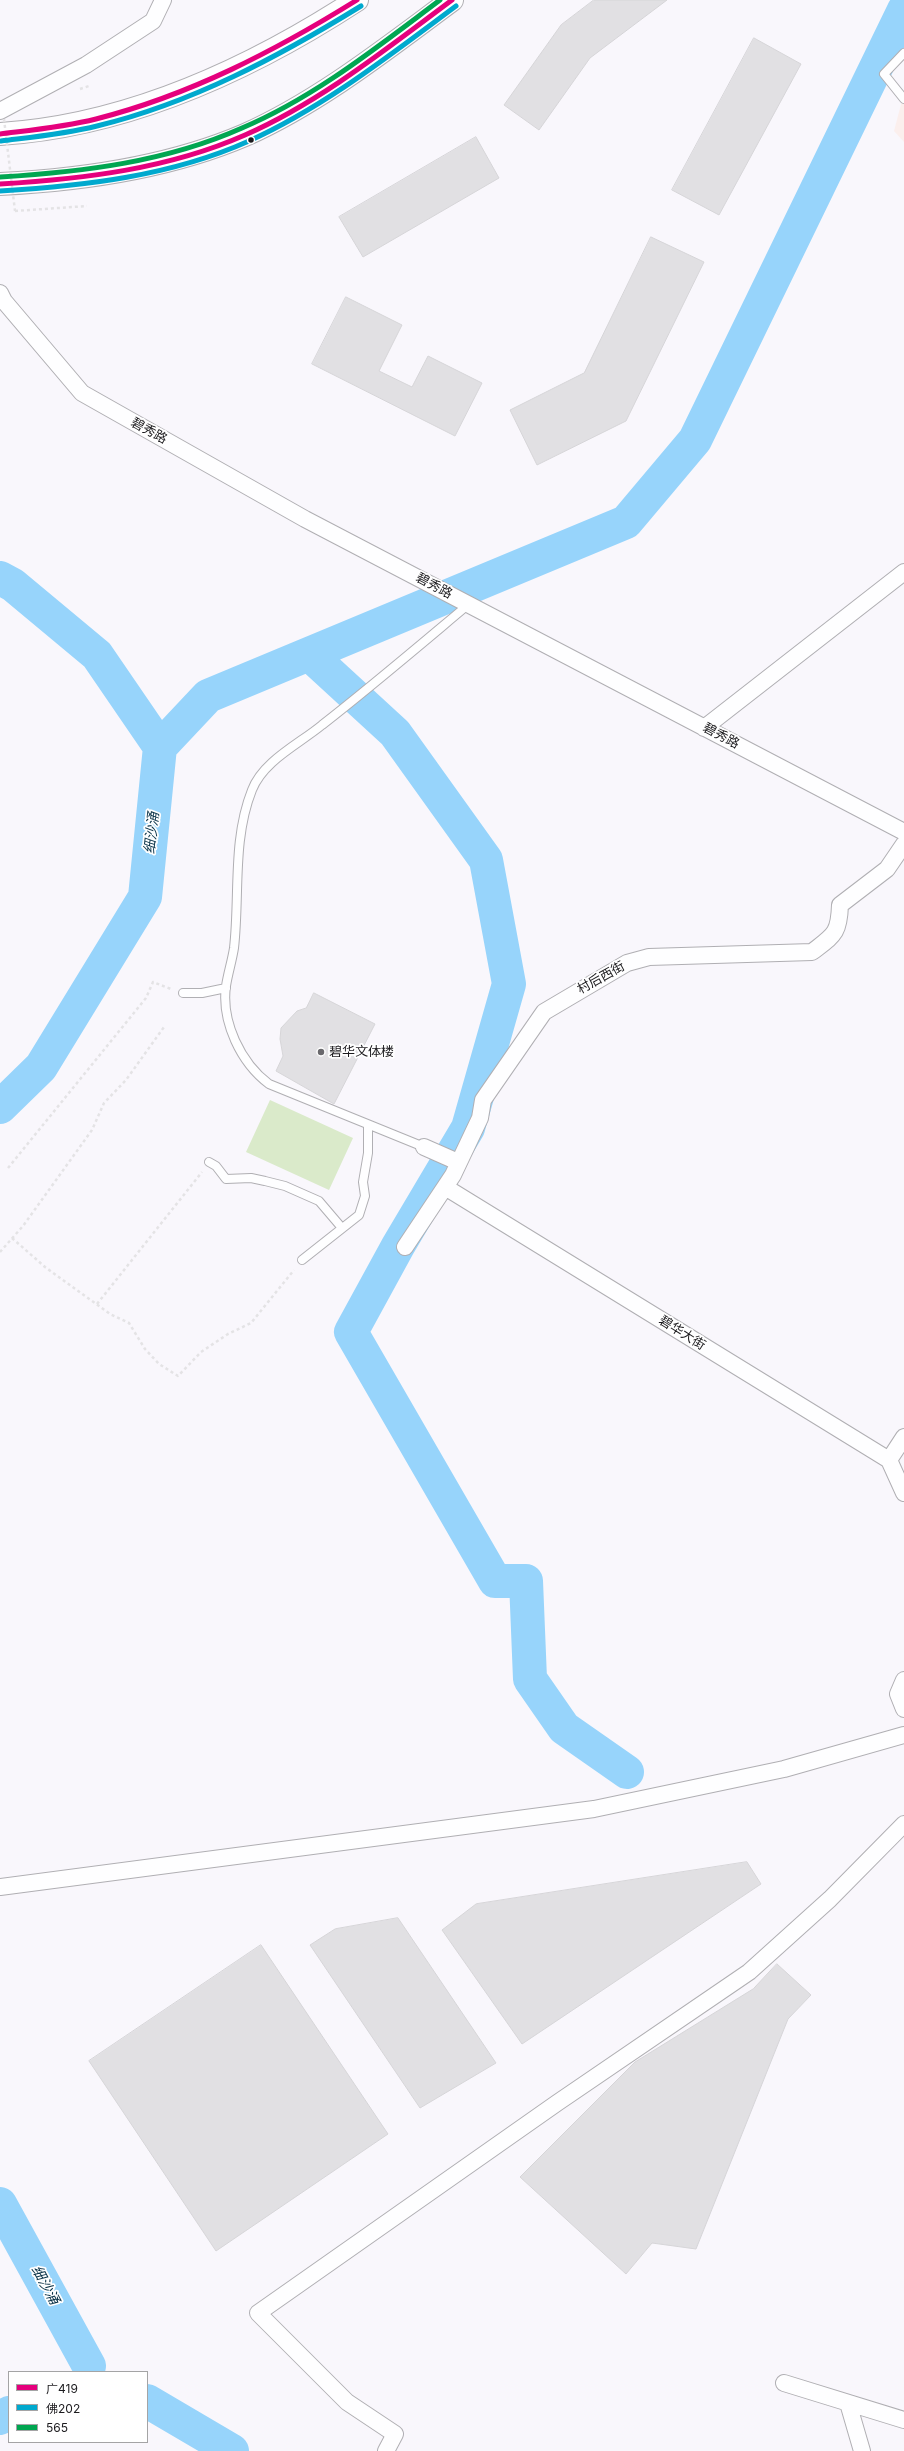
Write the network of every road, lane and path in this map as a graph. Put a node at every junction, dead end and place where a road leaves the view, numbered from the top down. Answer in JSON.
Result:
{"nodes":[{"id":1,"x":163,"y":0,"type":"edge"},
{"id":2,"x":357,"y":0,"type":"edge"},
{"id":3,"x":452,"y":0,"type":"edge"},
{"id":4,"x":904,"y":53,"type":"edge"},
{"id":5,"x":904,"y":99,"type":"edge"},
{"id":6,"x":1,"y":121,"type":"edge"},
{"id":7,"x":0,"y":184,"type":"edge"},
{"id":8,"x":87,"y":206,"type":"dead end"},
{"id":9,"x":0,"y":293,"type":"edge"},
{"id":10,"x":904,"y":572,"type":"edge"},
{"id":11,"x":469,"y":604,"type":"junction"},
{"id":12,"x":704,"y":728,"type":"junction"},
{"id":13,"x":904,"y":832,"type":"edge"},
{"id":14,"x":904,"y":844,"type":"edge"},
{"id":15,"x":164,"y":987,"type":"dead end"},
{"id":16,"x":226,"y":988,"type":"junction"},
{"id":17,"x":183,"y":993,"type":"dead end"},
{"id":18,"x":164,"y":1026,"type":"dead end"},
{"id":19,"x":368,"y":1125,"type":"junction"},
{"id":20,"x":424,"y":1147,"type":"joint"},
{"id":21,"x":209,"y":1162,"type":"joint"},
{"id":22,"x":458,"y":1162,"type":"junction"},
{"id":23,"x":8,"y":1168,"type":"dead end"},
{"id":24,"x":445,"y":1187,"type":"junction"},
{"id":25,"x":342,"y":1228,"type":"junction"},
{"id":26,"x":12,"y":1238,"type":"junction"},
{"id":27,"x":405,"y":1247,"type":"dead end"},
{"id":28,"x":0,"y":1252,"type":"edge"},
{"id":29,"x":302,"y":1260,"type":"joint"},
{"id":30,"x":98,"y":1304,"type":"junction"},
{"id":31,"x":904,"y":1437,"type":"edge"},
{"id":32,"x":889,"y":1460,"type":"junction"},
{"id":33,"x":904,"y":1492,"type":"edge"},
{"id":34,"x":904,"y":1680,"type":"edge"},
{"id":35,"x":904,"y":1709,"type":"edge"},
{"id":36,"x":904,"y":1735,"type":"edge"},
{"id":37,"x":904,"y":1824,"type":"edge"},
{"id":38,"x":0,"y":1887,"type":"edge"},
{"id":39,"x":784,"y":2383,"type":"dead end"},
{"id":40,"x":848,"y":2403,"type":"junction"},
{"id":41,"x":904,"y":2420,"type":"edge"},
{"id":42,"x":387,"y":2450,"type":"edge"},
{"id":43,"x":862,"y":2451,"type":"edge"}],
"edges":[{"from":1,"to":6,"type":"street"},
{"from":2,"to":6,"type":"main road"},
{"from":3,"to":7,"type":"main road"},
{"from":4,"to":5,"type":"lane"},
{"from":6,"to":8,"type":"path","bridge":true},
{"from":9,"to":11,"type":"street","name":"碧秀路"},
{"from":10,"to":12,"type":"street"},
{"from":11,"to":12,"type":"street","name":"碧秀路"},
{"from":11,"to":16,"type":"lane"},
{"from":12,"to":13,"type":"street","name":"碧秀路"},
{"from":14,"to":22,"type":"street","name":"村后西街"},
{"from":15,"to":23,"type":"path"},
{"from":16,"to":17,"type":"lane"},
{"from":16,"to":19,"type":"lane"},
{"from":18,"to":26,"type":"path"},
{"from":19,"to":20,"type":"lane"},
{"from":19,"to":25,"type":"lane"},
{"from":20,"to":22,"type":"street"},
{"from":21,"to":25,"type":"lane"},
{"from":21,"to":30,"type":"path"},
{"from":22,"to":24,"type":"street","name":"村后西街"},
{"from":24,"to":27,"type":"street","name":"村后西街"},
{"from":24,"to":32,"type":"street","name":"碧华大街"},
{"from":25,"to":29,"type":"lane"},
{"from":26,"to":28,"type":"path"},
{"from":26,"to":30,"type":"path"},
{"from":29,"to":30,"type":"path"},
{"from":31,"to":32,"type":"street"},
{"from":32,"to":33,"type":"street"},
{"from":34,"to":35,"type":"street"},
{"from":36,"to":38,"type":"street"},
{"from":37,"to":42,"type":"street"},
{"from":39,"to":40,"type":"street"},
{"from":40,"to":41,"type":"street"},
{"from":40,"to":43,"type":"street"}]}
